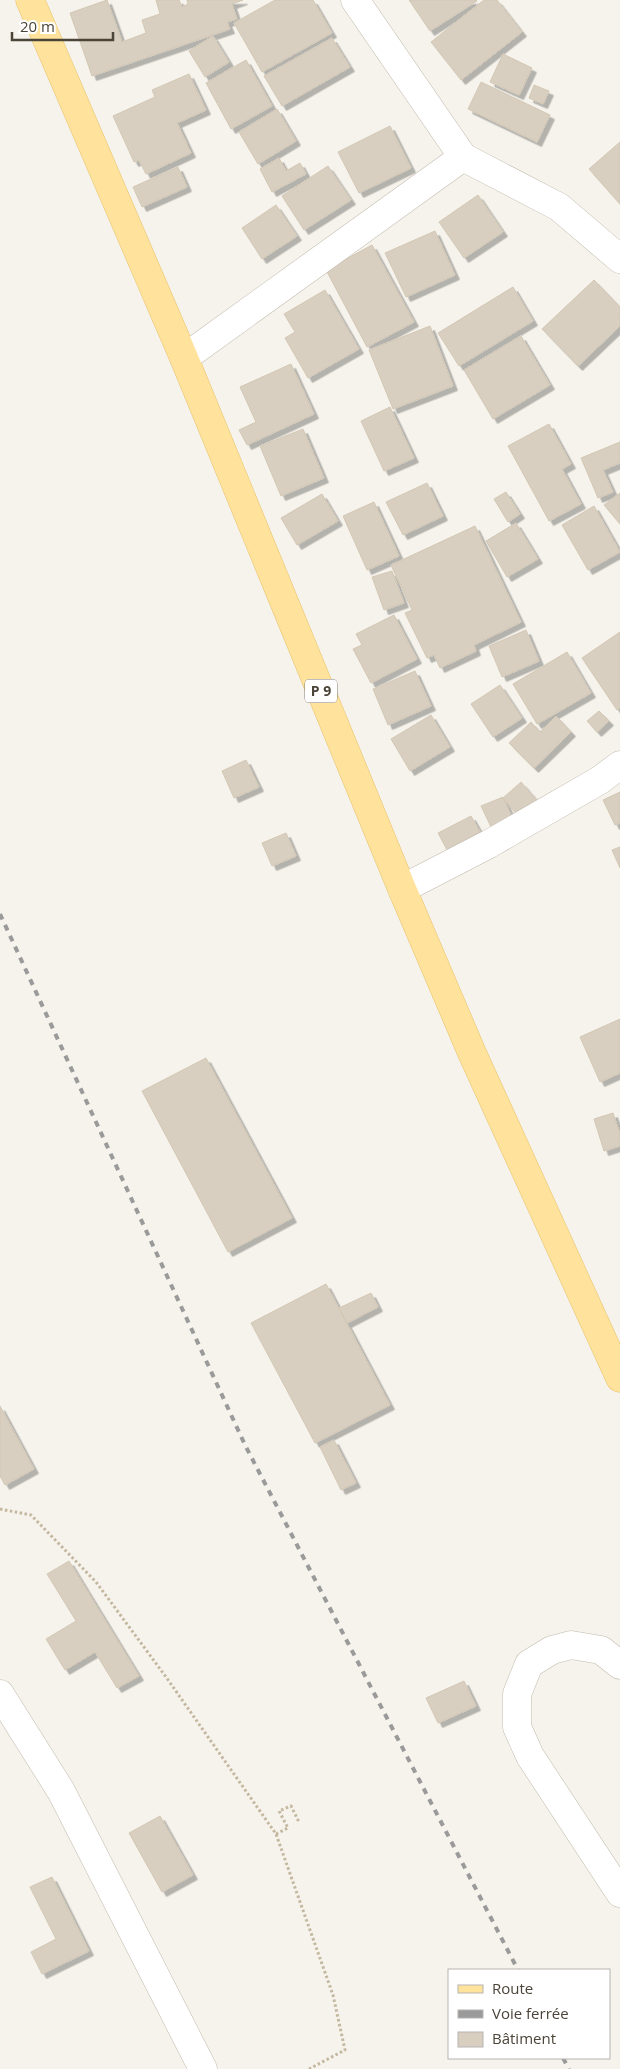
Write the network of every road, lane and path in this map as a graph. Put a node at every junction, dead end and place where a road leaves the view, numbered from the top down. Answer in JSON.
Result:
{"nodes":[{"id":1,"x":30,"y":0,"type":"edge"},
{"id":2,"x":356,"y":0,"type":"edge"},
{"id":3,"x":463,"y":156,"type":"junction"},
{"id":4,"x":620,"y":259,"type":"edge"},
{"id":5,"x":184,"y":358,"type":"junction"},
{"id":6,"x":620,"y":765,"type":"edge"},
{"id":7,"x":402,"y":889,"type":"junction"},
{"id":8,"x":620,"y":1378,"type":"edge"},
{"id":9,"x":0,"y":1509,"type":"edge"},
{"id":10,"x":620,"y":1665,"type":"edge"},
{"id":11,"x":0,"y":1694,"type":"edge"},
{"id":12,"x":299,"y":1822,"type":"dead end"},
{"id":13,"x":276,"y":1834,"type":"junction"},
{"id":14,"x":620,"y":1893,"type":"edge"},
{"id":15,"x":203,"y":2069,"type":"edge"},
{"id":16,"x":309,"y":2069,"type":"edge"}],
"edges":[{"from":1,"to":5,"type":"main road","number":"P 9"},
{"from":2,"to":3,"type":"street"},
{"from":3,"to":4,"type":"street"},
{"from":3,"to":5,"type":"street"},
{"from":5,"to":7,"type":"main road","number":"P 9"},
{"from":6,"to":7,"type":"street"},
{"from":7,"to":8,"type":"main road","number":"P 9"},
{"from":9,"to":13,"type":"path"},
{"from":10,"to":14,"type":"street"},
{"from":11,"to":15,"type":"street"},
{"from":12,"to":13,"type":"path"},
{"from":13,"to":16,"type":"path"}]}
